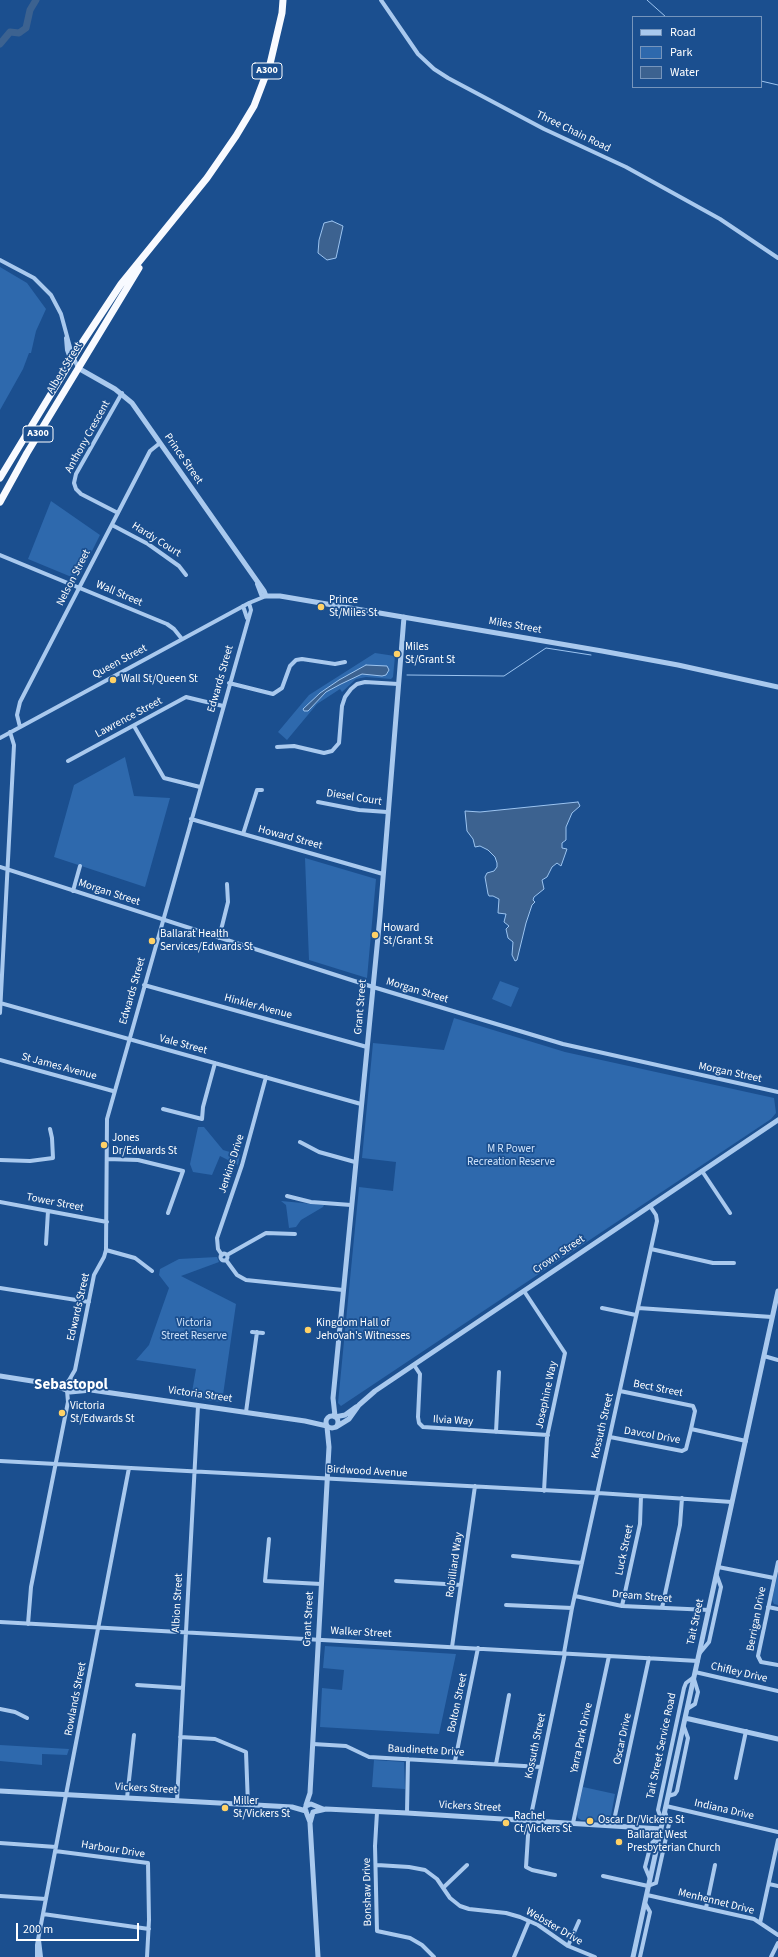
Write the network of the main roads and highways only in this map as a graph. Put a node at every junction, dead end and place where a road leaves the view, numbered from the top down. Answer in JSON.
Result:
{"nodes":[{"id":1,"x":283,"y":0,"type":"edge"},
{"id":2,"x":152,"y":247,"type":"junction"},
{"id":3,"x":0,"y":478,"type":"edge"},
{"id":4,"x":0,"y":502,"type":"edge"}],
"edges":[{"from":1,"to":2,"type":"highway","name":"Albert Street","number":"A300"},
{"from":2,"to":3,"type":"highway","name":"Albert Street","number":"A300"},
{"from":2,"to":4,"type":"highway","name":"Albert Street","number":"A300"}]}
